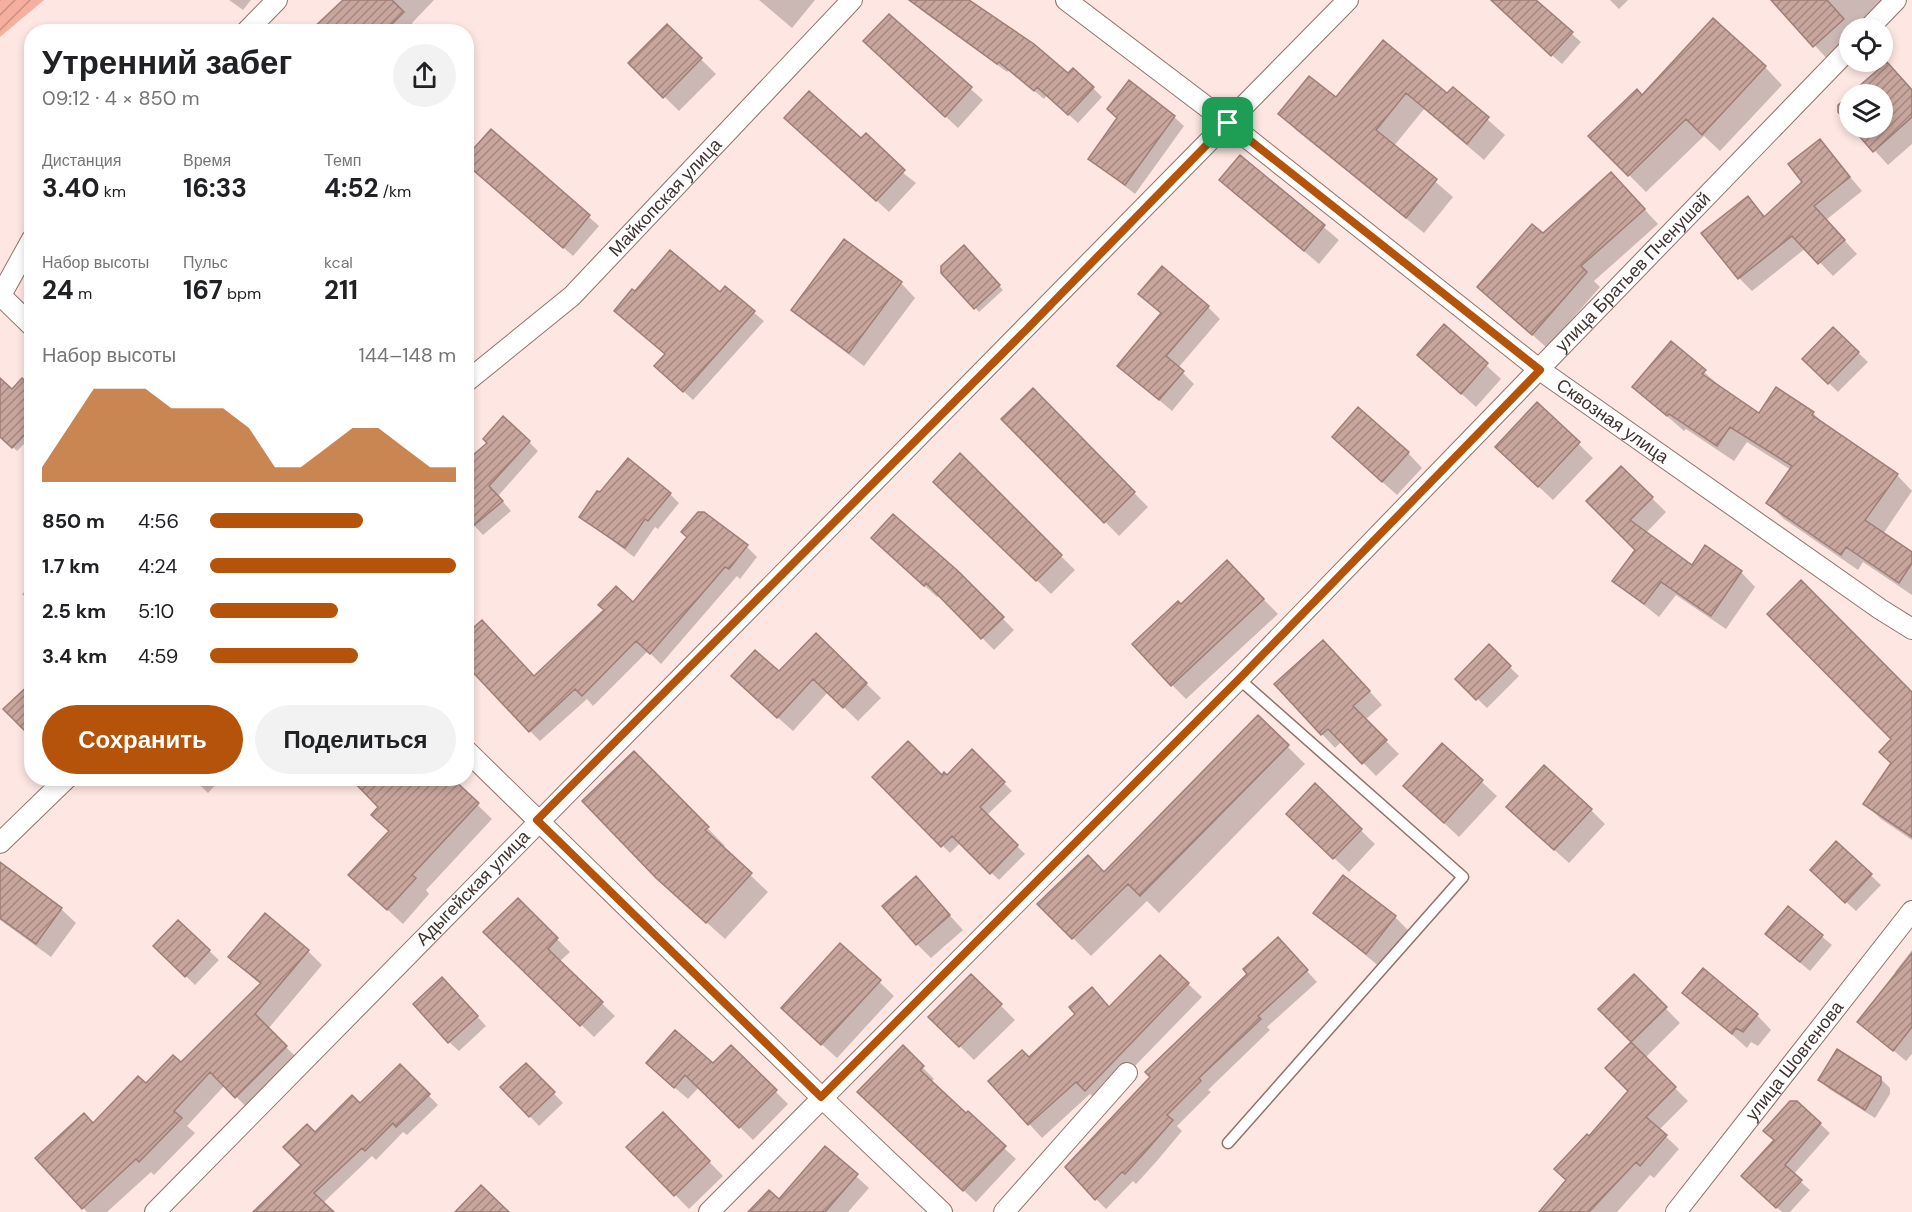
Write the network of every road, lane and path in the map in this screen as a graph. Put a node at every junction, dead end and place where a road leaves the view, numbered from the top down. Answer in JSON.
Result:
{"nodes":[{"id":1,"x":277,"y":0,"type":"edge"},
{"id":2,"x":852,"y":0,"type":"edge"},
{"id":3,"x":1066,"y":0,"type":"edge"},
{"id":4,"x":1348,"y":0,"type":"edge"},
{"id":5,"x":1896,"y":0,"type":"edge"},
{"id":6,"x":1879,"y":18,"type":"edge"},
{"id":7,"x":254,"y":24,"type":"edge"},
{"id":8,"x":1839,"y":59,"type":"edge"},
{"id":9,"x":1228,"y":123,"type":"junction"},
{"id":10,"x":24,"y":253,"type":"edge"},
{"id":11,"x":0,"y":296,"type":"edge"},
{"id":12,"x":24,"y":318,"type":"edge"},
{"id":13,"x":1540,"y":370,"type":"junction"},
{"id":14,"x":474,"y":376,"type":"edge"},
{"id":15,"x":1912,"y":629,"type":"edge"},
{"id":16,"x":1239,"y":679,"type":"junction"},
{"id":17,"x":474,"y":758,"type":"edge"},
{"id":18,"x":59,"y":786,"type":"edge"},
{"id":19,"x":537,"y":820,"type":"junction"},
{"id":20,"x":0,"y":843,"type":"edge"},
{"id":21,"x":1912,"y":911,"type":"edge"},
{"id":22,"x":1126,"y":1073,"type":"dead end"},
{"id":23,"x":821,"y":1097,"type":"junction"},
{"id":24,"x":1228,"y":1143,"type":"dead end"},
{"id":25,"x":155,"y":1212,"type":"edge"},
{"id":26,"x":709,"y":1212,"type":"edge"},
{"id":27,"x":942,"y":1212,"type":"edge"},
{"id":28,"x":1004,"y":1212,"type":"edge"},
{"id":29,"x":1676,"y":1212,"type":"edge"}],
"edges":[{"from":1,"to":7,"type":"street"},
{"from":2,"to":14,"type":"street","name":"Майкопская улица"},
{"from":3,"to":9,"type":"street","name":"Сквозная улица"},
{"from":4,"to":9,"type":"street","name":"Адыгейская улица"},
{"from":5,"to":6,"type":"street"},
{"from":8,"to":13,"type":"street","name":"улица Братьев Пченушай"},
{"from":9,"to":13,"type":"street","name":"Сквозная улица"},
{"from":9,"to":19,"type":"street","name":"Адыгейская улица"},
{"from":10,"to":11,"type":"street"},
{"from":11,"to":12,"type":"street"},
{"from":13,"to":15,"type":"street","name":"Сквозная улица"},
{"from":13,"to":16,"type":"street","name":"улица Братьев Пченушай"},
{"from":16,"to":23,"type":"street","name":"улица Братьев Пченушай"},
{"from":16,"to":24,"type":"lane"},
{"from":17,"to":19,"type":"street"},
{"from":18,"to":20,"type":"street"},
{"from":19,"to":23,"type":"street"},
{"from":19,"to":25,"type":"street","name":"Адыгейская улица"},
{"from":21,"to":29,"type":"street","name":"улица Шовгенова"},
{"from":22,"to":28,"type":"street"},
{"from":23,"to":26,"type":"street","name":"улица Братьев Пченушай"},
{"from":23,"to":27,"type":"street"}]}
